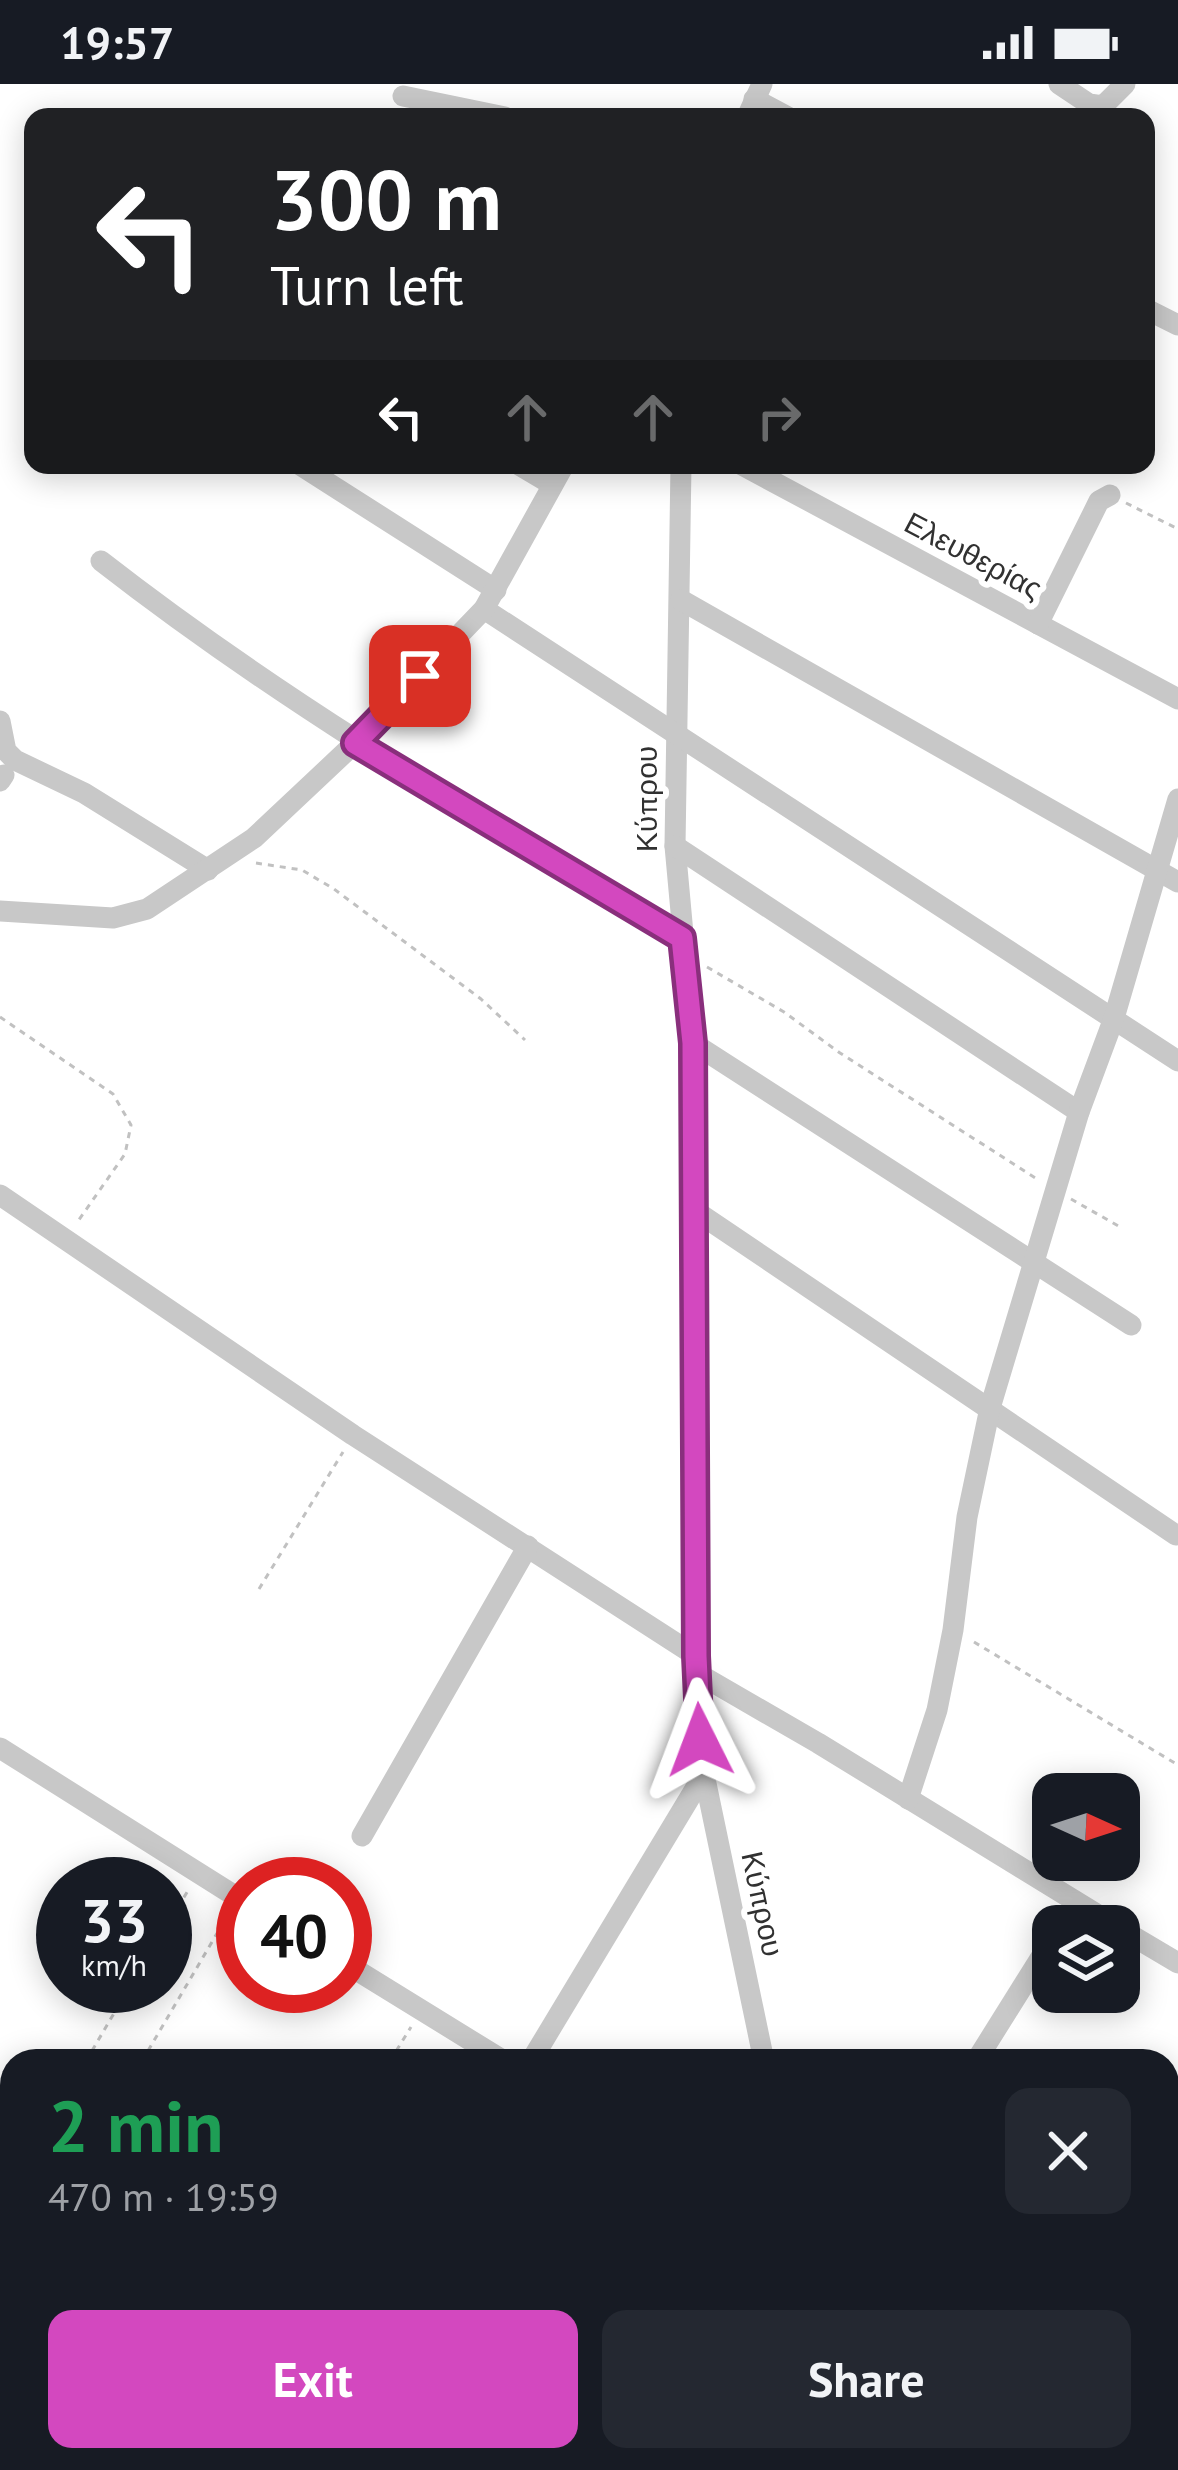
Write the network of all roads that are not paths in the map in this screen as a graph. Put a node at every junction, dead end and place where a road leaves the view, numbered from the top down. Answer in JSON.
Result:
{"nodes":[{"id":1,"x":1059,"y":84,"type":"edge"},
{"id":2,"x":1125,"y":84,"type":"edge"},
{"id":3,"x":403,"y":96,"type":"dead end"},
{"id":4,"x":461,"y":108,"type":"edge"},
{"id":5,"x":314,"y":474,"type":"edge"},
{"id":6,"x":681,"y":474,"type":"edge"},
{"id":7,"x":759,"y":474,"type":"edge"},
{"id":8,"x":558,"y":475,"type":"edge"},
{"id":9,"x":1110,"y":495,"type":"road end"},
{"id":10,"x":100,"y":561,"type":"dead end"},
{"id":11,"x":490,"y":600,"type":"junction"},
{"id":12,"x":681,"y":600,"type":"junction"},
{"id":13,"x":1038,"y":624,"type":"junction"},
{"id":14,"x":1178,"y":699,"type":"edge"},
{"id":15,"x":0,"y":721,"type":"edge"},
{"id":16,"x":677,"y":735,"type":"junction"},
{"id":17,"x":355,"y":743,"type":"junction"},
{"id":18,"x":1178,"y":799,"type":"edge"},
{"id":19,"x":675,"y":846,"type":"junction"},
{"id":20,"x":217,"y":865,"type":"junction"},
{"id":21,"x":1154,"y":870,"type":"junction"},
{"id":22,"x":1178,"y":882,"type":"edge"},
{"id":23,"x":0,"y":911,"type":"edge"},
{"id":24,"x":684,"y":947,"type":"junction"},
{"id":25,"x":1114,"y":1018,"type":"junction"},
{"id":26,"x":693,"y":1043,"type":"junction"},
{"id":27,"x":1178,"y":1061,"type":"edge"},
{"id":28,"x":1079,"y":1112,"type":"junction"},
{"id":29,"x":0,"y":1195,"type":"edge"},
{"id":30,"x":694,"y":1210,"type":"junction"},
{"id":31,"x":1034,"y":1260,"type":"junction"},
{"id":32,"x":1131,"y":1325,"type":"dead end"},
{"id":33,"x":990,"y":1408,"type":"junction"},
{"id":34,"x":1176,"y":1534,"type":"edge"},
{"id":35,"x":528,"y":1546,"type":"junction"},
{"id":36,"x":696,"y":1665,"type":"junction"},
{"id":37,"x":0,"y":1748,"type":"edge"},
{"id":38,"x":704,"y":1774,"type":"junction"},
{"id":39,"x":908,"y":1799,"type":"junction"},
{"id":40,"x":362,"y":1835,"type":"dead end"},
{"id":41,"x":216,"y":1884,"type":"edge"},
{"id":42,"x":1076,"y":1902,"type":"junction"},
{"id":43,"x":1074,"y":1905,"type":"edge"},
{"id":44,"x":1081,"y":1905,"type":"edge"},
{"id":45,"x":1140,"y":1940,"type":"edge"},
{"id":46,"x":1178,"y":1963,"type":"edge"},
{"id":47,"x":1032,"y":1972,"type":"edge"},
{"id":48,"x":372,"y":1979,"type":"edge"},
{"id":49,"x":485,"y":2049,"type":"edge"},
{"id":50,"x":538,"y":2049,"type":"edge"},
{"id":51,"x":761,"y":2049,"type":"edge"},
{"id":52,"x":984,"y":2049,"type":"edge"}],
"edges":[{"from":1,"to":2,"type":"street"},
{"from":3,"to":4,"type":"street"},
{"from":5,"to":11,"type":"street"},
{"from":6,"to":12,"type":"street","name":"Κύπρου"},
{"from":7,"to":13,"type":"street","name":"Ελευθερίας"},
{"from":8,"to":11,"type":"street"},
{"from":9,"to":13,"type":"street"},
{"from":10,"to":17,"type":"street"},
{"from":11,"to":16,"type":"street"},
{"from":11,"to":17,"type":"street"},
{"from":12,"to":16,"type":"street","name":"Κύπρου"},
{"from":12,"to":21,"type":"street"},
{"from":13,"to":14,"type":"street","name":"Ελευθερίας"},
{"from":15,"to":20,"type":"street"},
{"from":16,"to":19,"type":"street","name":"Κύπρου"},
{"from":16,"to":25,"type":"street"},
{"from":17,"to":20,"type":"street"},
{"from":17,"to":24,"type":"street"},
{"from":18,"to":21,"type":"street"},
{"from":19,"to":24,"type":"street","name":"Κύπρου"},
{"from":19,"to":28,"type":"street"},
{"from":20,"to":23,"type":"street"},
{"from":21,"to":22,"type":"street"},
{"from":21,"to":25,"type":"street"},
{"from":24,"to":26,"type":"street","name":"Κύπρου"},
{"from":25,"to":27,"type":"street"},
{"from":25,"to":28,"type":"street"},
{"from":26,"to":30,"type":"street","name":"Κύπρου"},
{"from":26,"to":31,"type":"street"},
{"from":28,"to":31,"type":"street"},
{"from":29,"to":35,"type":"street"},
{"from":30,"to":33,"type":"street"},
{"from":30,"to":36,"type":"street","name":"Κύπρου"},
{"from":31,"to":32,"type":"street"},
{"from":31,"to":33,"type":"street"},
{"from":33,"to":34,"type":"street"},
{"from":33,"to":39,"type":"street"},
{"from":35,"to":36,"type":"street"},
{"from":35,"to":40,"type":"street"},
{"from":36,"to":38,"type":"street","name":"Κύπρου"},
{"from":36,"to":39,"type":"street"},
{"from":37,"to":41,"type":"street"},
{"from":38,"to":50,"type":"street"},
{"from":38,"to":51,"type":"street","name":"Κύπρου"},
{"from":39,"to":42,"type":"street"},
{"from":42,"to":43,"type":"street"},
{"from":42,"to":44,"type":"street"},
{"from":45,"to":46,"type":"street"},
{"from":47,"to":52,"type":"street"},
{"from":48,"to":49,"type":"street"}]}
